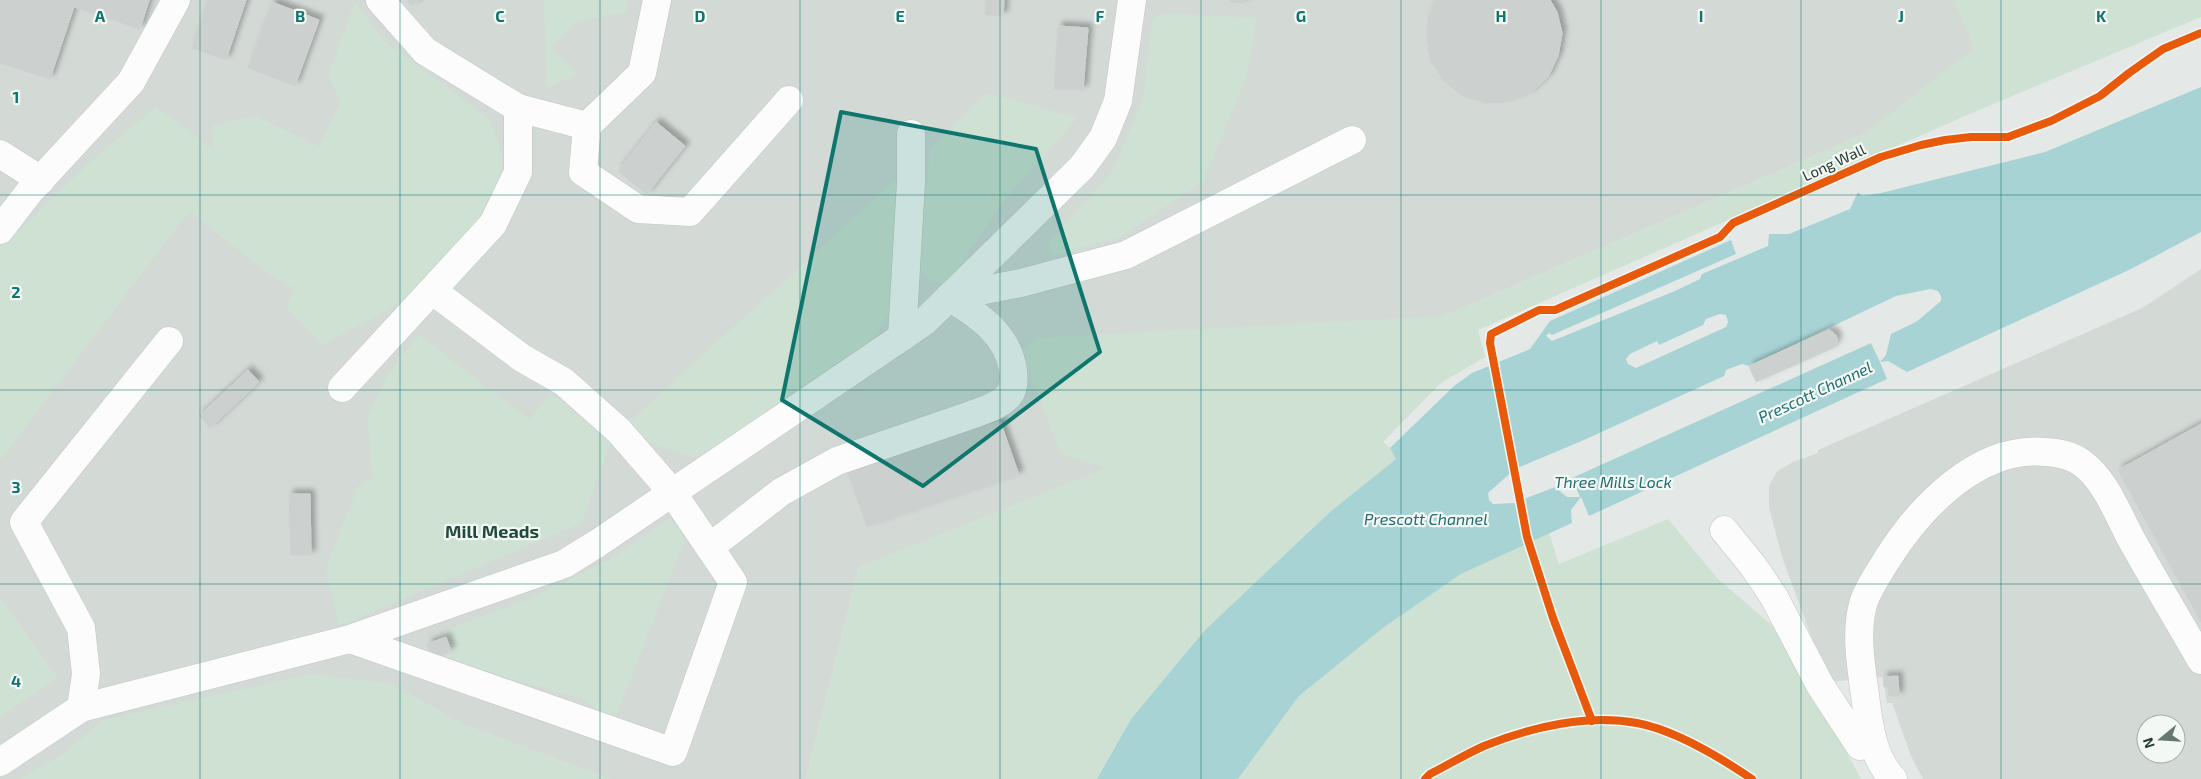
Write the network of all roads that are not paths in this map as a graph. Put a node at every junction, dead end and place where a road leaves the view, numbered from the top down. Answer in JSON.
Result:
{"nodes":[{"id":1,"x":176,"y":0,"type":"edge"},
{"id":2,"x":380,"y":0,"type":"edge"},
{"id":3,"x":657,"y":0,"type":"edge"},
{"id":4,"x":1132,"y":0,"type":"edge"},
{"id":5,"x":789,"y":100,"type":"dead end"},
{"id":6,"x":518,"y":108,"type":"junction"},
{"id":7,"x":587,"y":126,"type":"junction"},
{"id":8,"x":911,"y":134,"type":"dead end"},
{"id":9,"x":1352,"y":140,"type":"dead end"},
{"id":10,"x":0,"y":154,"type":"edge"},
{"id":11,"x":41,"y":180,"type":"junction"},
{"id":12,"x":0,"y":230,"type":"edge"},
{"id":13,"x":432,"y":290,"type":"junction"},
{"id":14,"x":949,"y":298,"type":"junction"},
{"id":15,"x":902,"y":336,"type":"junction"},
{"id":16,"x":169,"y":340,"type":"dead end"},
{"id":17,"x":342,"y":388,"type":"dead end"},
{"id":18,"x":672,"y":492,"type":"junction"},
{"id":19,"x":1724,"y":530,"type":"dead end"},
{"id":20,"x":710,"y":547,"type":"junction"},
{"id":21,"x":350,"y":639,"type":"junction"},
{"id":22,"x":2201,"y":660,"type":"edge"},
{"id":23,"x":81,"y":708,"type":"junction"},
{"id":24,"x":1871,"y":741,"type":"junction"},
{"id":25,"x":0,"y":762,"type":"edge"},
{"id":26,"x":1893,"y":779,"type":"edge"}],
"edges":[{"from":1,"to":11,"type":"lane"},
{"from":2,"to":6,"type":"lane"},
{"from":3,"to":7,"type":"lane"},
{"from":4,"to":14,"type":"lane"},
{"from":5,"to":7,"type":"lane"},
{"from":6,"to":7,"type":"lane"},
{"from":6,"to":13,"type":"lane"},
{"from":8,"to":15,"type":"lane"},
{"from":9,"to":14,"type":"lane"},
{"from":10,"to":11,"type":"lane"},
{"from":11,"to":12,"type":"lane"},
{"from":13,"to":17,"type":"lane"},
{"from":13,"to":18,"type":"lane"},
{"from":14,"to":15,"type":"lane"},
{"from":14,"to":20,"type":"lane"},
{"from":15,"to":18,"type":"lane"},
{"from":16,"to":23,"type":"lane"},
{"from":18,"to":20,"type":"lane"},
{"from":18,"to":21,"type":"lane"},
{"from":19,"to":24,"type":"lane"},
{"from":20,"to":21,"type":"lane"},
{"from":21,"to":23,"type":"lane"},
{"from":22,"to":24,"type":"lane"},
{"from":23,"to":25,"type":"lane"},
{"from":24,"to":26,"type":"lane"}]}
